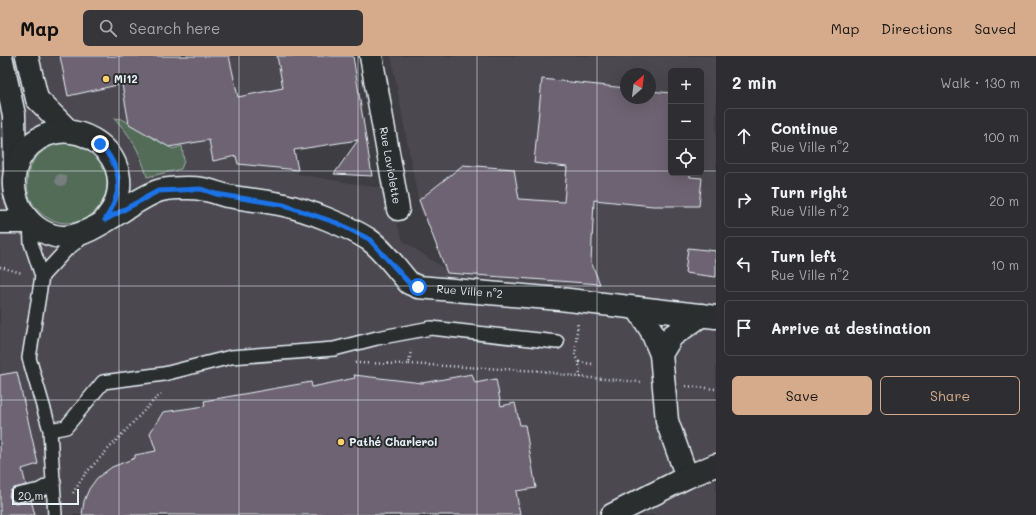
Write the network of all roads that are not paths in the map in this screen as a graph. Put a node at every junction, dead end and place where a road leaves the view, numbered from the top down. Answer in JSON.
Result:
{"nodes":[{"id":1,"x":1,"y":56,"type":"edge"},
{"id":2,"x":27,"y":56,"type":"edge"},
{"id":3,"x":371,"y":56,"type":"edge"},
{"id":4,"x":69,"y":131,"type":"junction"},
{"id":5,"x":9,"y":185,"type":"edge"},
{"id":6,"x":398,"y":209,"type":"dead end"},
{"id":7,"x":0,"y":222,"type":"edge"},
{"id":8,"x":30,"y":222,"type":"junction"},
{"id":9,"x":98,"y":225,"type":"junction"},
{"id":10,"x":42,"y":276,"type":"junction"},
{"id":11,"x":637,"y":308,"type":"junction"},
{"id":12,"x":709,"y":316,"type":"edge"},
{"id":13,"x":558,"y":342,"type":"dead end"},
{"id":14,"x":661,"y":354,"type":"junction"},
{"id":15,"x":50,"y":430,"type":"junction"},
{"id":16,"x":716,"y":465,"type":"edge"},
{"id":17,"x":687,"y":477,"type":"junction"},
{"id":18,"x":54,"y":482,"type":"junction"},
{"id":19,"x":17,"y":495,"type":"dead end"},
{"id":20,"x":55,"y":515,"type":"edge"},
{"id":21,"x":612,"y":515,"type":"edge"}],
"edges":[{"from":1,"to":5,"type":"street"},
{"from":2,"to":4,"type":"street"},
{"from":3,"to":6,"type":"street","name":"Rue Laviolette"},
{"from":4,"to":5,"type":"street"},
{"from":4,"to":9,"type":"street"},
{"from":5,"to":8,"type":"street","name":"Rue Ville n°2"},
{"from":7,"to":8,"type":"street"},
{"from":8,"to":9,"type":"street","name":"Rue Ville n°2"},
{"from":8,"to":10,"type":"lane"},
{"from":9,"to":10,"type":"lane"},
{"from":9,"to":11,"type":"street","name":"Rue Ville n°2"},
{"from":10,"to":15,"type":"lane"},
{"from":11,"to":12,"type":"street","name":"Rue Ville n°2"},
{"from":11,"to":14,"type":"street"},
{"from":12,"to":14,"type":"street"},
{"from":13,"to":15,"type":"lane"},
{"from":14,"to":17,"type":"street"},
{"from":15,"to":18,"type":"lane"},
{"from":16,"to":17,"type":"street"},
{"from":17,"to":21,"type":"street"},
{"from":18,"to":19,"type":"lane"},
{"from":18,"to":20,"type":"lane"}]}
